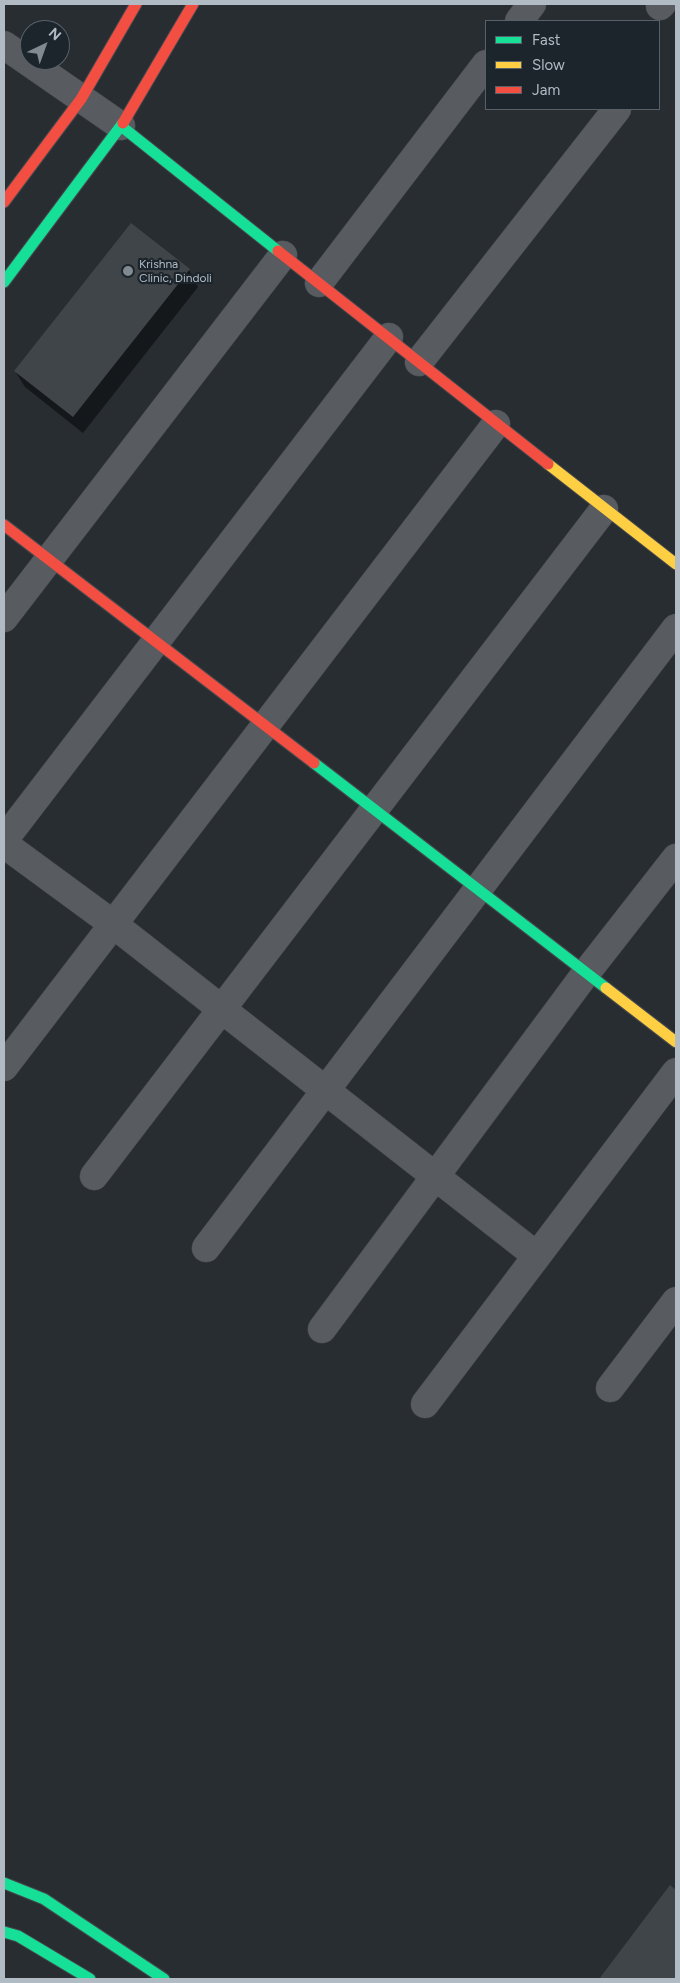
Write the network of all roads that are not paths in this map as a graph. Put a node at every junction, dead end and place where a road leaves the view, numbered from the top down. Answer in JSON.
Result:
{"nodes":[{"id":1,"x":136,"y":4,"type":"edge"},
{"id":2,"x":193,"y":4,"type":"edge"},
{"id":3,"x":532,"y":4,"type":"edge"},
{"id":4,"x":520,"y":20,"type":"edge"},
{"id":5,"x":4,"y":47,"type":"edge"},
{"id":6,"x":485,"y":65,"type":"edge"},
{"id":7,"x":81,"y":98,"type":"junction"},
{"id":8,"x":616,"y":110,"type":"edge"},
{"id":9,"x":121,"y":126,"type":"junction"},
{"id":10,"x":4,"y":202,"type":"edge"},
{"id":11,"x":283,"y":255,"type":"junction"},
{"id":12,"x":4,"y":282,"type":"edge"},
{"id":13,"x":319,"y":284,"type":"junction"},
{"id":14,"x":389,"y":337,"type":"junction"},
{"id":15,"x":419,"y":362,"type":"junction"},
{"id":16,"x":496,"y":424,"type":"junction"},
{"id":17,"x":604,"y":509,"type":"junction"},
{"id":18,"x":4,"y":525,"type":"edge"},
{"id":19,"x":50,"y":558,"type":"junction"},
{"id":20,"x":676,"y":564,"type":"edge"},
{"id":21,"x":4,"y":618,"type":"edge"},
{"id":22,"x":676,"y":628,"type":"edge"},
{"id":23,"x":156,"y":641,"type":"junction"},
{"id":24,"x":265,"y":726,"type":"junction"},
{"id":25,"x":374,"y":810,"type":"junction"},
{"id":26,"x":4,"y":840,"type":"edge"},
{"id":27,"x":4,"y":844,"type":"edge"},
{"id":28,"x":676,"y":858,"type":"edge"},
{"id":29,"x":478,"y":889,"type":"junction"},
{"id":30,"x":113,"y":924,"type":"junction"},
{"id":31,"x":586,"y":973,"type":"junction"},
{"id":32,"x":222,"y":1009,"type":"junction"},
{"id":33,"x":676,"y":1042,"type":"edge"},
{"id":34,"x":4,"y":1067,"type":"edge"},
{"id":35,"x":676,"y":1072,"type":"edge"},
{"id":36,"x":326,"y":1090,"type":"junction"},
{"id":37,"x":435,"y":1175,"type":"junction"},
{"id":38,"x":94,"y":1176,"type":"dead end"},
{"id":39,"x":206,"y":1248,"type":"dead end"},
{"id":40,"x":537,"y":1256,"type":"junction"},
{"id":41,"x":676,"y":1301,"type":"edge"},
{"id":42,"x":322,"y":1329,"type":"dead end"},
{"id":43,"x":610,"y":1388,"type":"dead end"},
{"id":44,"x":425,"y":1404,"type":"dead end"},
{"id":45,"x":4,"y":1883,"type":"edge"},
{"id":46,"x":4,"y":1932,"type":"edge"},
{"id":47,"x":90,"y":1979,"type":"edge"},
{"id":48,"x":164,"y":1979,"type":"edge"}],
"edges":[{"from":1,"to":7,"type":"street"},
{"from":2,"to":9,"type":"street"},
{"from":3,"to":4,"type":"street"},
{"from":5,"to":7,"type":"street"},
{"from":6,"to":13,"type":"street"},
{"from":7,"to":9,"type":"street"},
{"from":7,"to":10,"type":"street"},
{"from":8,"to":15,"type":"street"},
{"from":9,"to":11,"type":"street"},
{"from":9,"to":12,"type":"street"},
{"from":11,"to":13,"type":"street"},
{"from":11,"to":19,"type":"street"},
{"from":13,"to":14,"type":"street"},
{"from":14,"to":15,"type":"street"},
{"from":14,"to":23,"type":"street"},
{"from":15,"to":16,"type":"street"},
{"from":16,"to":17,"type":"street"},
{"from":16,"to":24,"type":"street"},
{"from":17,"to":20,"type":"street"},
{"from":17,"to":25,"type":"street"},
{"from":18,"to":19,"type":"street"},
{"from":19,"to":21,"type":"street"},
{"from":19,"to":23,"type":"street"},
{"from":22,"to":29,"type":"street"},
{"from":23,"to":24,"type":"street"},
{"from":23,"to":26,"type":"street"},
{"from":24,"to":25,"type":"street"},
{"from":24,"to":30,"type":"street"},
{"from":25,"to":29,"type":"street"},
{"from":25,"to":32,"type":"street"},
{"from":27,"to":30,"type":"street"},
{"from":28,"to":31,"type":"street"},
{"from":29,"to":31,"type":"street"},
{"from":29,"to":36,"type":"street"},
{"from":30,"to":32,"type":"street"},
{"from":30,"to":34,"type":"street"},
{"from":31,"to":33,"type":"street"},
{"from":31,"to":37,"type":"street"},
{"from":32,"to":36,"type":"street"},
{"from":32,"to":38,"type":"street"},
{"from":35,"to":40,"type":"street"},
{"from":36,"to":37,"type":"street"},
{"from":36,"to":39,"type":"street"},
{"from":37,"to":40,"type":"street"},
{"from":37,"to":42,"type":"street"},
{"from":40,"to":44,"type":"street"},
{"from":41,"to":43,"type":"street"},
{"from":45,"to":48,"type":"street"},
{"from":46,"to":47,"type":"street"}]}
